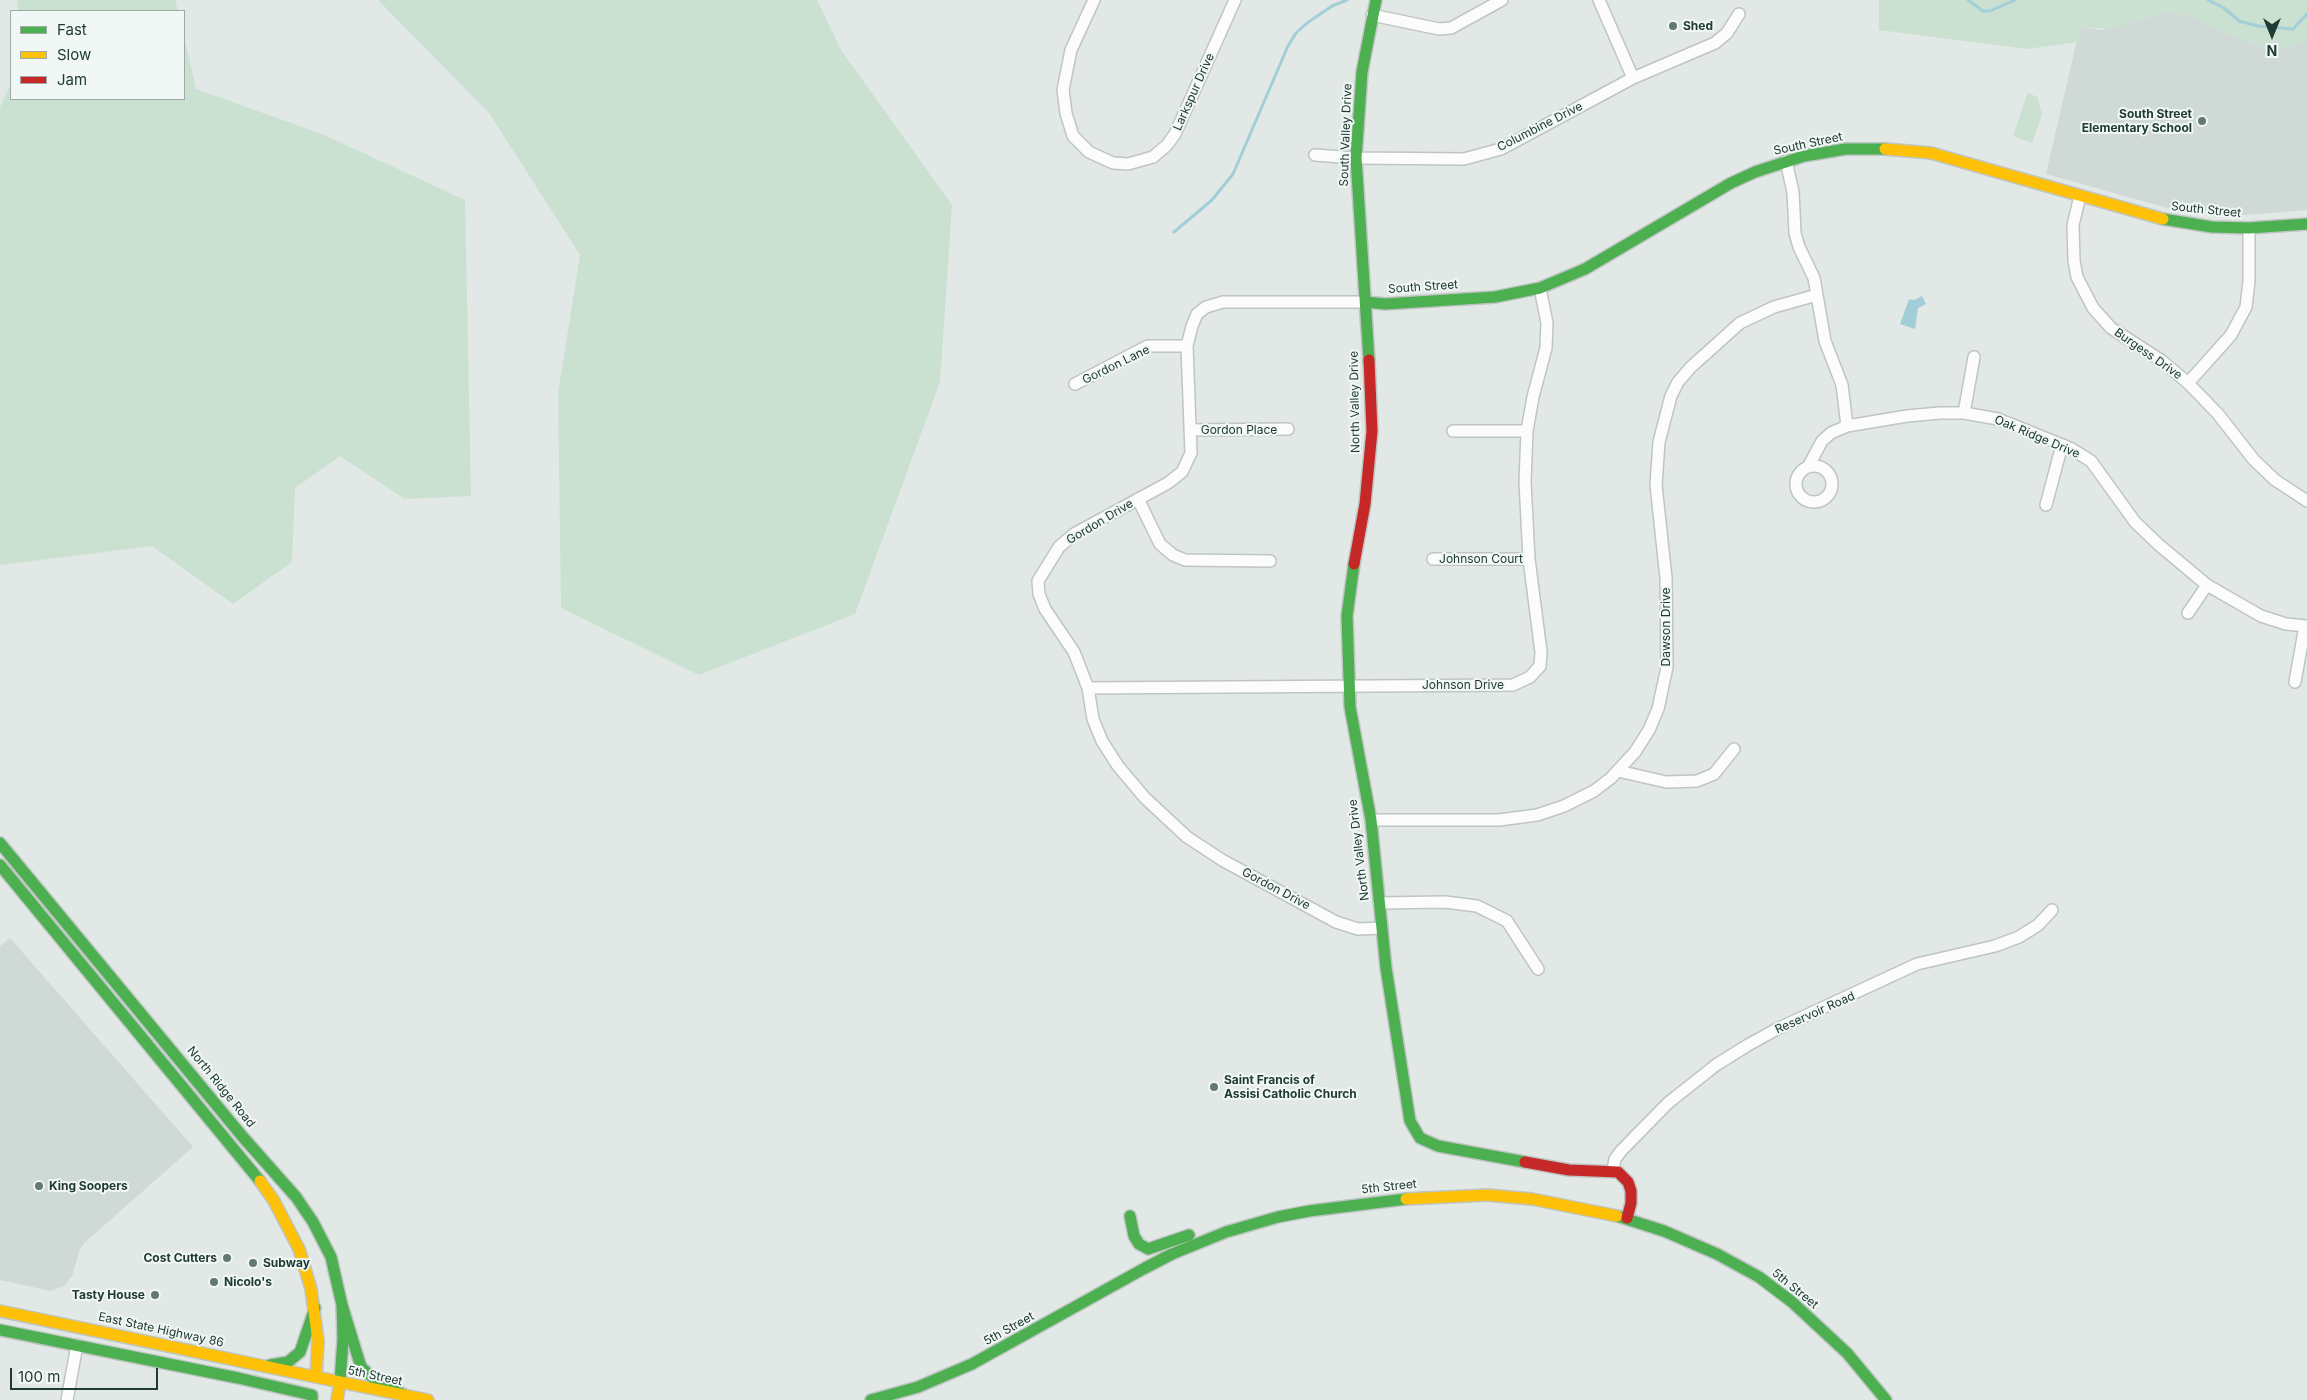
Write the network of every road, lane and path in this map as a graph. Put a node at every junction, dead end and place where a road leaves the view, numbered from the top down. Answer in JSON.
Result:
{"nodes":[{"id":1,"x":1094,"y":0,"type":"edge"},
{"id":2,"x":1235,"y":0,"type":"edge"},
{"id":3,"x":1376,"y":0,"type":"edge"},
{"id":4,"x":1502,"y":0,"type":"edge"},
{"id":5,"x":1599,"y":0,"type":"edge"},
{"id":6,"x":1739,"y":14,"type":"dead end"},
{"id":7,"x":1372,"y":15,"type":"junction"},
{"id":8,"x":1633,"y":78,"type":"junction"},
{"id":9,"x":1315,"y":155,"type":"dead end"},
{"id":10,"x":1356,"y":158,"type":"junction"},
{"id":11,"x":1786,"y":161,"type":"junction"},
{"id":12,"x":2080,"y":196,"type":"junction"},
{"id":13,"x":2307,"y":224,"type":"edge"},
{"id":14,"x":2249,"y":228,"type":"junction"},
{"id":15,"x":1540,"y":288,"type":"junction"},
{"id":16,"x":1817,"y":295,"type":"junction"},
{"id":17,"x":1366,"y":302,"type":"junction"},
{"id":18,"x":1188,"y":346,"type":"junction"},
{"id":19,"x":1974,"y":357,"type":"dead end"},
{"id":20,"x":2188,"y":383,"type":"junction"},
{"id":21,"x":1075,"y":384,"type":"dead end"},
{"id":22,"x":1964,"y":413,"type":"junction"},
{"id":23,"x":1847,"y":426,"type":"junction"},
{"id":24,"x":1288,"y":429,"type":"dead end"},
{"id":25,"x":1191,"y":430,"type":"junction"},
{"id":26,"x":1453,"y":431,"type":"dead end"},
{"id":27,"x":1527,"y":431,"type":"junction"},
{"id":28,"x":2062,"y":445,"type":"junction"},
{"id":29,"x":1808,"y":467,"type":"dead end"},
{"id":30,"x":1138,"y":499,"type":"junction"},
{"id":31,"x":2307,"y":501,"type":"edge"},
{"id":32,"x":2046,"y":505,"type":"dead end"},
{"id":33,"x":1433,"y":559,"type":"dead end"},
{"id":34,"x":1529,"y":559,"type":"junction"},
{"id":35,"x":1270,"y":561,"type":"dead end"},
{"id":36,"x":2207,"y":585,"type":"junction"},
{"id":37,"x":2188,"y":613,"type":"dead end"},
{"id":38,"x":2306,"y":626,"type":"edge"},
{"id":39,"x":2296,"y":682,"type":"dead end"},
{"id":40,"x":1348,"y":686,"type":"junction"},
{"id":41,"x":1088,"y":688,"type":"junction"},
{"id":42,"x":1734,"y":749,"type":"dead end"},
{"id":43,"x":1618,"y":771,"type":"junction"},
{"id":44,"x":1371,"y":820,"type":"junction"},
{"id":45,"x":0,"y":843,"type":"edge"},
{"id":46,"x":0,"y":865,"type":"edge"},
{"id":47,"x":1379,"y":903,"type":"junction"},
{"id":48,"x":2052,"y":910,"type":"dead end"},
{"id":49,"x":1382,"y":928,"type":"junction"},
{"id":50,"x":1538,"y":968,"type":"dead end"},
{"id":51,"x":1613,"y":1170,"type":"junction"},
{"id":52,"x":1130,"y":1216,"type":"dead end"},
{"id":53,"x":1627,"y":1218,"type":"junction"},
{"id":54,"x":1236,"y":1229,"type":"junction"},
{"id":55,"x":342,"y":1305,"type":"junction"},
{"id":56,"x":315,"y":1308,"type":"junction"},
{"id":57,"x":0,"y":1311,"type":"edge"},
{"id":58,"x":0,"y":1330,"type":"edge"},
{"id":59,"x":77,"y":1345,"type":"junction"},
{"id":60,"x":246,"y":1363,"type":"junction"},
{"id":61,"x":316,"y":1377,"type":"junction"},
{"id":62,"x":238,"y":1378,"type":"junction"},
{"id":63,"x":340,"y":1382,"type":"junction"},
{"id":64,"x":406,"y":1396,"type":"junction"},
{"id":65,"x":312,"y":1398,"type":"edge"},
{"id":66,"x":67,"y":1400,"type":"edge"},
{"id":67,"x":280,"y":1400,"type":"edge"},
{"id":68,"x":335,"y":1400,"type":"edge"},
{"id":69,"x":428,"y":1400,"type":"edge"},
{"id":70,"x":871,"y":1400,"type":"edge"},
{"id":71,"x":1886,"y":1400,"type":"edge"}],
"edges":[{"from":1,"to":2,"type":"street","name":"Larkspur Drive"},
{"from":3,"to":7,"type":"main road","name":"South Valley Drive"},
{"from":4,"to":7,"type":"street"},
{"from":5,"to":8,"type":"street"},
{"from":6,"to":8,"type":"street","name":"Columbine Drive"},
{"from":7,"to":10,"type":"main road","name":"South Valley Drive"},
{"from":8,"to":10,"type":"street","name":"Columbine Drive"},
{"from":9,"to":10,"type":"street","name":"Columbine Drive"},
{"from":10,"to":17,"type":"main road","name":"South Valley Drive"},
{"from":11,"to":12,"type":"main road","name":"South Street"},
{"from":11,"to":15,"type":"main road","name":"South Street"},
{"from":11,"to":16,"type":"street"},
{"from":12,"to":14,"type":"main road","name":"South Street"},
{"from":12,"to":20,"type":"street","name":"Burgess Drive"},
{"from":13,"to":14,"type":"main road","name":"South Street"},
{"from":14,"to":20,"type":"street"},
{"from":15,"to":17,"type":"main road","name":"South Street"},
{"from":15,"to":27,"type":"street","name":"Johnson Drive"},
{"from":16,"to":23,"type":"street"},
{"from":16,"to":43,"type":"street","name":"Dawson Drive"},
{"from":17,"to":18,"type":"street","name":"Gordon Drive"},
{"from":17,"to":40,"type":"main road","name":"North Valley Drive"},
{"from":18,"to":21,"type":"street","name":"Gordon Lane"},
{"from":18,"to":25,"type":"street","name":"Gordon Drive"},
{"from":19,"to":22,"type":"street"},
{"from":20,"to":31,"type":"street","name":"Burgess Drive"},
{"from":22,"to":23,"type":"street","name":"Oak Ridge Drive"},
{"from":22,"to":28,"type":"street","name":"Oak Ridge Drive"},
{"from":23,"to":29,"type":"street"},
{"from":24,"to":25,"type":"street","name":"Gordon Place"},
{"from":25,"to":30,"type":"street","name":"Gordon Drive"},
{"from":26,"to":27,"type":"street"},
{"from":27,"to":34,"type":"street","name":"Johnson Drive"},
{"from":28,"to":32,"type":"street"},
{"from":28,"to":36,"type":"street","name":"Oak Ridge Drive"},
{"from":30,"to":35,"type":"street"},
{"from":30,"to":41,"type":"street","name":"Gordon Drive"},
{"from":33,"to":34,"type":"street","name":"Johnson Court"},
{"from":34,"to":40,"type":"street","name":"Johnson Drive"},
{"from":36,"to":37,"type":"street"},
{"from":36,"to":38,"type":"street","name":"Oak Ridge Drive"},
{"from":38,"to":39,"type":"street"},
{"from":40,"to":41,"type":"street","name":"Johnson Drive"},
{"from":40,"to":44,"type":"main road","name":"North Valley Drive"},
{"from":41,"to":49,"type":"street","name":"Gordon Drive"},
{"from":42,"to":43,"type":"street"},
{"from":43,"to":44,"type":"street","name":"Dawson Drive"},
{"from":44,"to":47,"type":"main road","name":"North Valley Drive"},
{"from":45,"to":55,"type":"main road","name":"North Ridge Road"},
{"from":46,"to":56,"type":"main road"},
{"from":47,"to":49,"type":"main road","name":"North Valley Drive"},
{"from":47,"to":50,"type":"street"},
{"from":48,"to":51,"type":"street","name":"Reservoir Road"},
{"from":49,"to":51,"type":"main road","name":"North Valley Drive"},
{"from":51,"to":53,"type":"main road"},
{"from":52,"to":54,"type":"main road"},
{"from":53,"to":54,"type":"main road","name":"5th Street"},
{"from":53,"to":71,"type":"main road","name":"5th Street"},
{"from":54,"to":70,"type":"main road","name":"5th Street"},
{"from":55,"to":63,"type":"main road","name":"North Ridge Road"},
{"from":55,"to":64,"type":"main road"},
{"from":56,"to":60,"type":"main road"},
{"from":56,"to":61,"type":"main road"},
{"from":57,"to":60,"type":"main road","name":"East State Highway 86"},
{"from":58,"to":59,"type":"main road"},
{"from":59,"to":62,"type":"main road"},
{"from":59,"to":66,"type":"street"},
{"from":60,"to":61,"type":"main road","name":"East State Highway 86"},
{"from":61,"to":63,"type":"main road","name":"5th Street"},
{"from":61,"to":65,"type":"main road"},
{"from":62,"to":65,"type":"main road"},
{"from":62,"to":67,"type":"main road"},
{"from":63,"to":64,"type":"main road","name":"5th Street"},
{"from":63,"to":68,"type":"main road","name":"North Ridge Road"},
{"from":64,"to":69,"type":"main road","name":"5th Street"},
{"from":65,"to":68,"type":"main road"}]}
